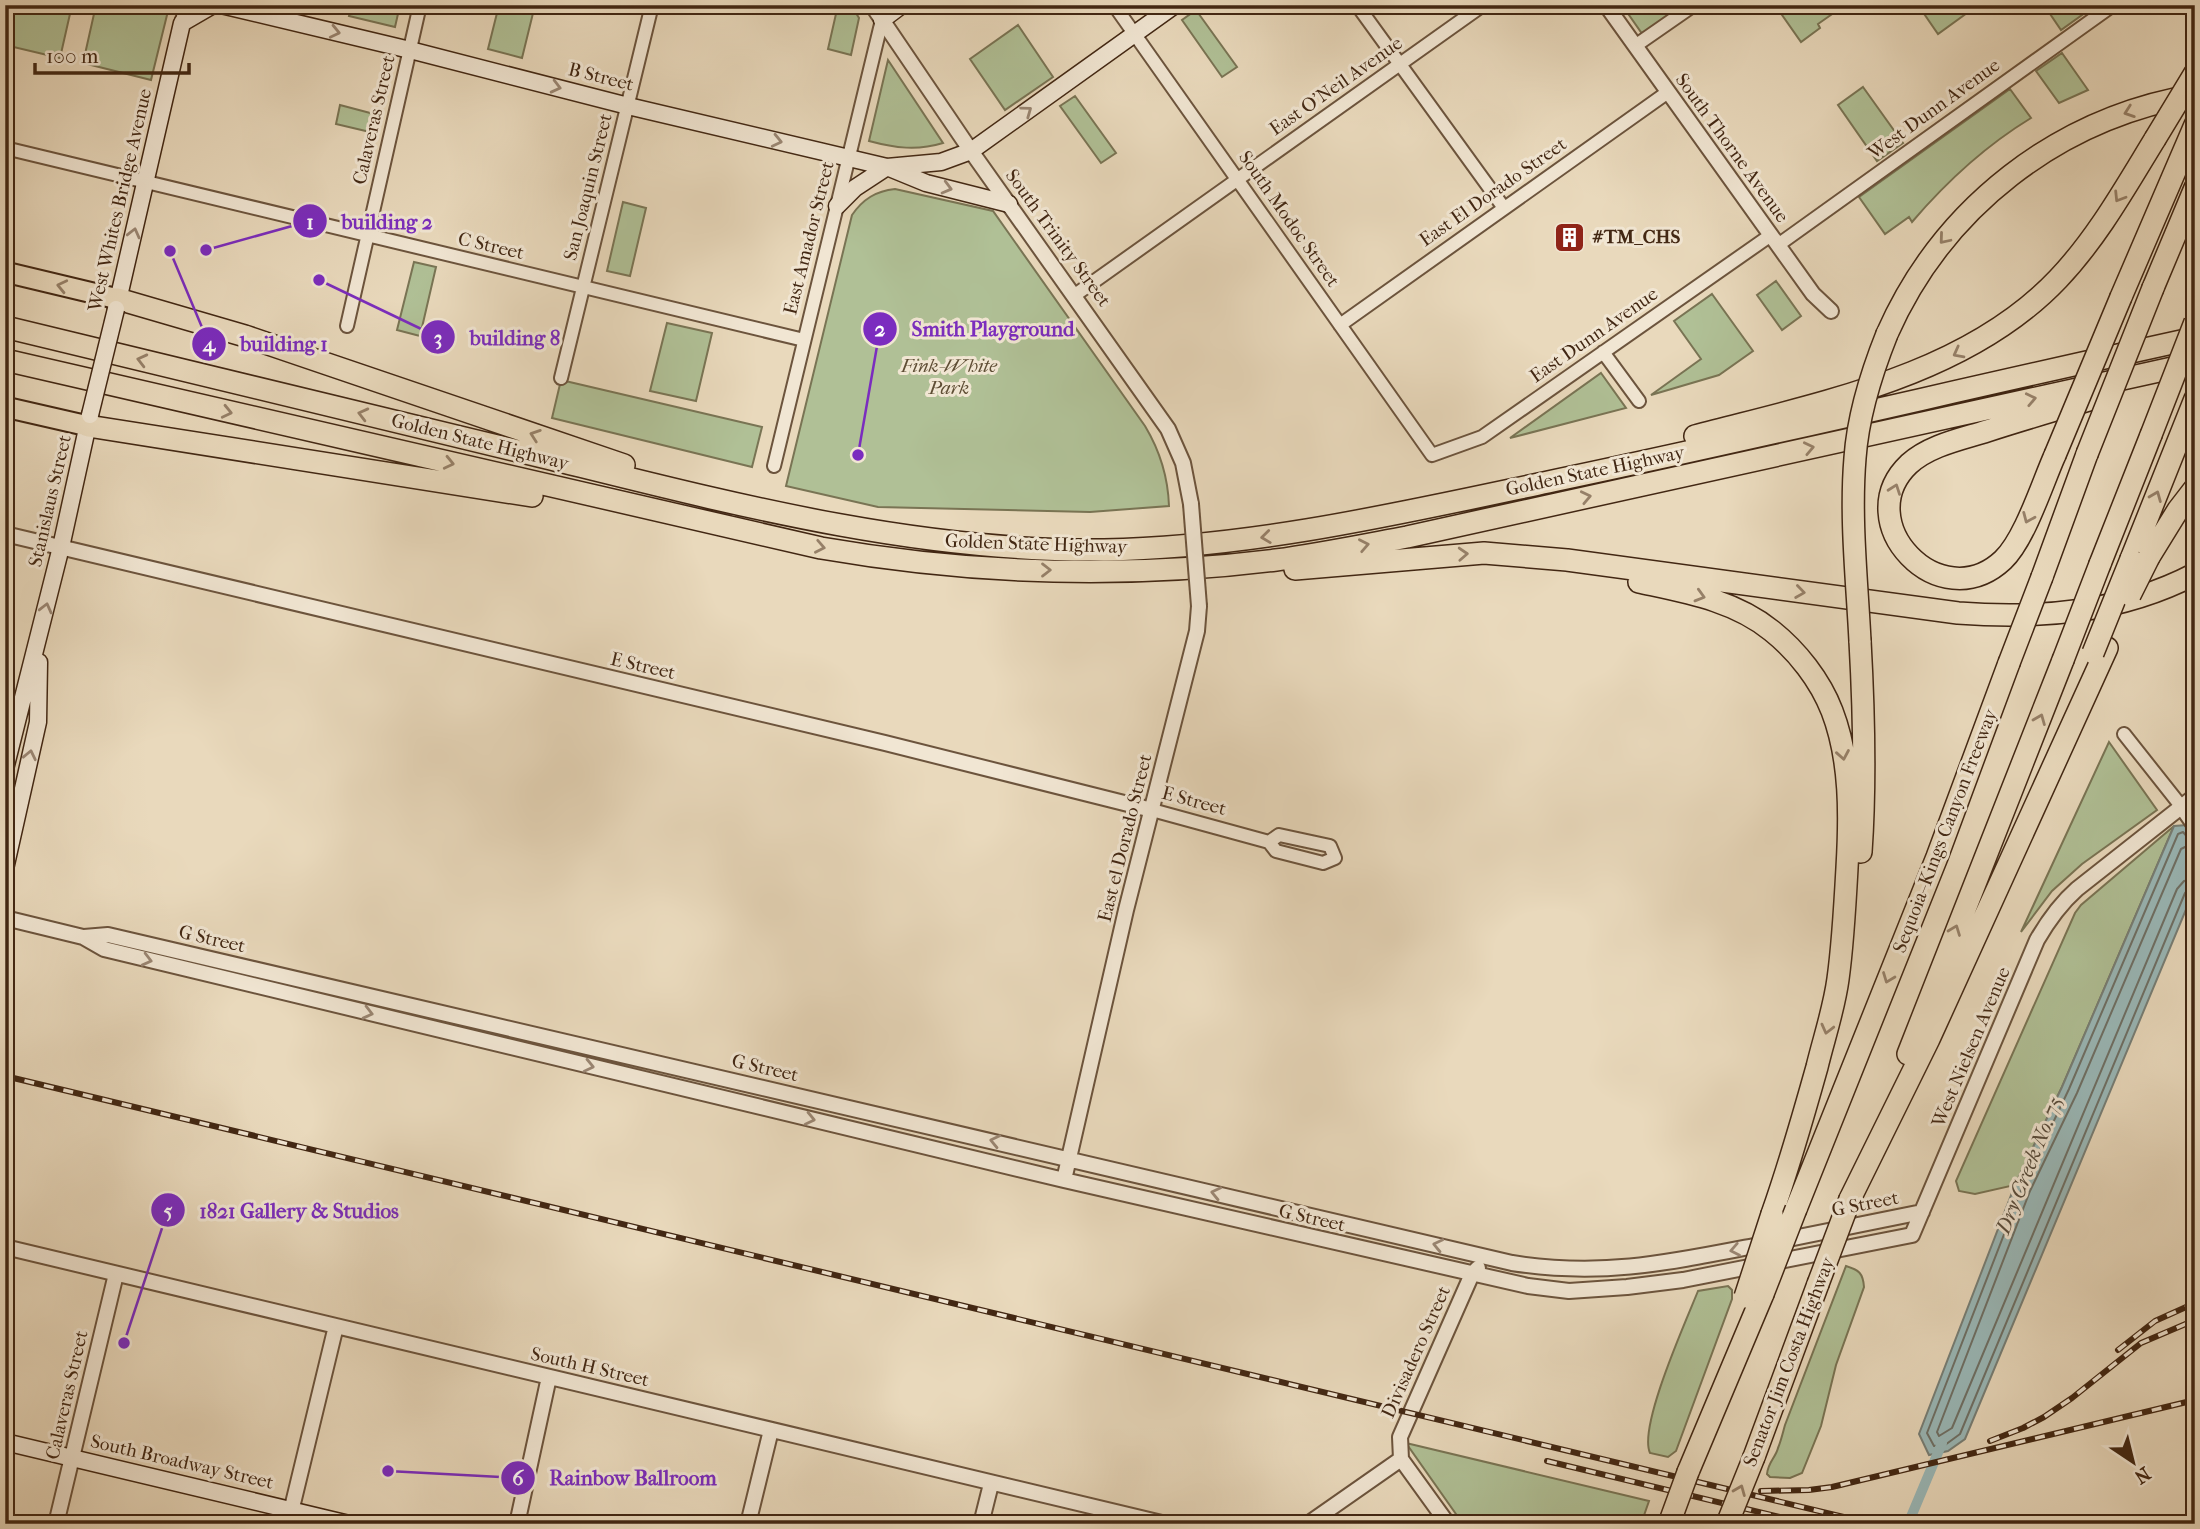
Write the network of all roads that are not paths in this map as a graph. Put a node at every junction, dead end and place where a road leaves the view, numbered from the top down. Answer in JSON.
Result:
{"nodes":[{"id":1,"x":188,"y":5,"type":"edge"},
{"id":2,"x":213,"y":5,"type":"edge"},
{"id":3,"x":221,"y":5,"type":"edge"},
{"id":4,"x":420,"y":5,"type":"edge"},
{"id":5,"x":652,"y":5,"type":"edge"},
{"id":6,"x":872,"y":5,"type":"edge"},
{"id":7,"x":902,"y":5,"type":"edge"},
{"id":8,"x":1114,"y":5,"type":"edge"},
{"id":9,"x":1175,"y":5,"type":"edge"},
{"id":10,"x":1357,"y":5,"type":"edge"},
{"id":11,"x":1483,"y":5,"type":"edge"},
{"id":12,"x":1606,"y":5,"type":"edge"},
{"id":13,"x":1694,"y":5,"type":"edge"},
{"id":14,"x":2113,"y":5,"type":"edge"},
{"id":15,"x":882,"y":20,"type":"junction"},
{"id":16,"x":182,"y":23,"type":"junction"},
{"id":17,"x":1133,"y":34,"type":"junction"},
{"id":18,"x":1635,"y":46,"type":"junction"},
{"id":19,"x":410,"y":50,"type":"junction"},
{"id":20,"x":1400,"y":64,"type":"junction"},
{"id":21,"x":2195,"y":73,"type":"edge"},
{"id":22,"x":1668,"y":92,"type":"junction"},
{"id":23,"x":2195,"y":95,"type":"edge"},
{"id":24,"x":628,"y":106,"type":"junction"},
{"id":25,"x":2191,"y":132,"type":"edge"},
{"id":26,"x":5,"y":148,"type":"edge"},
{"id":27,"x":971,"y":150,"type":"junction"},
{"id":28,"x":848,"y":158,"type":"junction"},
{"id":29,"x":887,"y":166,"type":"junction"},
{"id":30,"x":1237,"y":180,"type":"junction"},
{"id":31,"x":147,"y":183,"type":"junction"},
{"id":32,"x":2195,"y":188,"type":"edge"},
{"id":33,"x":1010,"y":204,"type":"junction"},
{"id":34,"x":836,"y":206,"type":"junction"},
{"id":35,"x":1504,"y":208,"type":"junction"},
{"id":36,"x":367,"y":236,"type":"junction"},
{"id":37,"x":1775,"y":240,"type":"junction"},
{"id":38,"x":5,"y":272,"type":"edge"},
{"id":39,"x":583,"y":288,"type":"junction"},
{"id":40,"x":1075,"y":295,"type":"junction"},
{"id":41,"x":117,"y":304,"type":"junction"},
{"id":42,"x":1831,"y":311,"type":"dead end"},
{"id":43,"x":5,"y":321,"type":"edge"},
{"id":44,"x":2195,"y":323,"type":"edge"},
{"id":45,"x":1340,"y":325,"type":"junction"},
{"id":46,"x":346,"y":326,"type":"dead end"},
{"id":47,"x":5,"y":327,"type":"edge"},
{"id":48,"x":2195,"y":338,"type":"edge"},
{"id":49,"x":804,"y":340,"type":"junction"},
{"id":50,"x":65,"y":341,"type":"junction"},
{"id":51,"x":1603,"y":352,"type":"junction"},
{"id":52,"x":5,"y":362,"type":"edge"},
{"id":53,"x":2195,"y":363,"type":"edge"},
{"id":54,"x":103,"y":364,"type":"joint"},
{"id":55,"x":2195,"y":372,"type":"edge"},
{"id":56,"x":561,"y":378,"type":"dead end"},
{"id":57,"x":1939,"y":394,"type":"junction"},
{"id":58,"x":2195,"y":399,"type":"edge"},
{"id":59,"x":1639,"y":401,"type":"dead end"},
{"id":60,"x":5,"y":407,"type":"edge"},
{"id":61,"x":89,"y":421,"type":"junction"},
{"id":62,"x":1432,"y":455,"type":"joint"},
{"id":63,"x":774,"y":466,"type":"dead end"},
{"id":64,"x":2195,"y":488,"type":"edge"},
{"id":65,"x":1191,"y":504,"type":"joint"},
{"id":66,"x":762,"y":511,"type":"junction"},
{"id":67,"x":1405,"y":512,"type":"junction"},
{"id":68,"x":753,"y":533,"type":"junction"},
{"id":69,"x":5,"y":534,"type":"edge"},
{"id":70,"x":61,"y":547,"type":"junction"},
{"id":71,"x":1513,"y":555,"type":"junction"},
{"id":72,"x":2140,"y":558,"type":"junction"},
{"id":73,"x":1126,"y":572,"type":"junction"},
{"id":74,"x":2195,"y":574,"type":"edge"},
{"id":75,"x":40,"y":636,"type":"junction"},
{"id":76,"x":10,"y":724,"type":"edge"},
{"id":77,"x":2124,"y":734,"type":"dead end"},
{"id":78,"x":5,"y":769,"type":"edge"},
{"id":79,"x":2195,"y":796,"type":"edge"},
{"id":80,"x":1152,"y":810,"type":"junction"},
{"id":81,"x":2183,"y":810,"type":"junction"},
{"id":82,"x":2195,"y":827,"type":"edge"},
{"id":83,"x":1269,"y":842,"type":"dead end"},
{"id":84,"x":5,"y":869,"type":"edge"},
{"id":85,"x":5,"y":918,"type":"edge"},
{"id":86,"x":83,"y":937,"type":"junction"},
{"id":87,"x":1838,"y":981,"type":"junction"},
{"id":88,"x":1069,"y":1158,"type":"junction"},
{"id":89,"x":1064,"y":1180,"type":"junction"},
{"id":90,"x":1850,"y":1199,"type":"junction"},
{"id":91,"x":1922,"y":1212,"type":"junction"},
{"id":92,"x":5,"y":1247,"type":"edge"},
{"id":93,"x":1472,"y":1254,"type":"junction"},
{"id":94,"x":1489,"y":1258,"type":"junction"},
{"id":95,"x":1681,"y":1260,"type":"junction"},
{"id":96,"x":116,"y":1274,"type":"junction"},
{"id":97,"x":1472,"y":1274,"type":"junction"},
{"id":98,"x":1683,"y":1280,"type":"junction"},
{"id":99,"x":1754,"y":1296,"type":"junction"},
{"id":100,"x":336,"y":1326,"type":"junction"},
{"id":101,"x":550,"y":1377,"type":"junction"},
{"id":102,"x":771,"y":1430,"type":"junction"},
{"id":103,"x":5,"y":1442,"type":"edge"},
{"id":104,"x":72,"y":1458,"type":"junction"},
{"id":105,"x":1401,"y":1459,"type":"junction"},
{"id":106,"x":991,"y":1484,"type":"junction"},
{"id":107,"x":290,"y":1517,"type":"edge"},
{"id":108,"x":56,"y":1524,"type":"edge"},
{"id":109,"x":349,"y":1524,"type":"edge"},
{"id":110,"x":517,"y":1524,"type":"edge"},
{"id":111,"x":748,"y":1524,"type":"edge"},
{"id":112,"x":981,"y":1524,"type":"edge"},
{"id":113,"x":1166,"y":1524,"type":"edge"},
{"id":114,"x":1308,"y":1524,"type":"edge"},
{"id":115,"x":1448,"y":1524,"type":"edge"},
{"id":116,"x":1669,"y":1524,"type":"edge"},
{"id":117,"x":1727,"y":1524,"type":"edge"}],
"edges":[{"from":1,"to":16,"type":"street","name":"West Whites Bridge Avenue"},
{"from":2,"to":16,"type":"main road"},
{"from":3,"to":19,"type":"main road","name":"B Street","one_way":true},
{"from":4,"to":19,"type":"street","name":"Calaveras Street"},
{"from":5,"to":24,"type":"street","name":"San Joaquin Street"},
{"from":6,"to":15,"type":"street","name":"South Trinity Street"},
{"from":7,"to":15,"type":"main road"},
{"from":8,"to":17,"type":"street","name":"South Modoc Street"},
{"from":9,"to":17,"type":"main road","name":"B Street"},
{"from":10,"to":20,"type":"street"},
{"from":11,"to":20,"type":"street","name":"East O'Neil Avenue"},
{"from":12,"to":18,"type":"street","name":"South Thorne Avenue"},
{"from":13,"to":18,"type":"street"},
{"from":14,"to":37,"type":"street","name":"West Dunn Avenue"},
{"from":15,"to":27,"type":"street","name":"South Trinity Street"},
{"from":15,"to":28,"type":"street","name":"East Amador Street"},
{"from":16,"to":31,"type":"main road","name":"West Whites Bridge Avenue"},
{"from":27,"to":17,"type":"main road","name":"B Street","one_way":true},
{"from":17,"to":30,"type":"street","name":"South Modoc Street"},
{"from":18,"to":22,"type":"street","name":"South Thorne Avenue"},
{"from":19,"to":24,"type":"main road","name":"B Street","one_way":true},
{"from":19,"to":36,"type":"street","name":"Calaveras Street"},
{"from":20,"to":30,"type":"street","name":"East O'Neil Avenue"},
{"from":20,"to":35,"type":"street"},
{"from":21,"to":67,"type":"highway","one_way":true,"bridge":true},
{"from":22,"to":35,"type":"street","name":"East El Dorado Street"},
{"from":22,"to":37,"type":"street","name":"South Thorne Avenue"},
{"from":23,"to":87,"type":"highway","one_way":true,"bridge":true},
{"from":24,"to":28,"type":"main road","name":"B Street","one_way":true},
{"from":24,"to":39,"type":"street","name":"San Joaquin Street"},
{"from":25,"to":55,"type":"highway","one_way":true,"bridge":true},
{"from":26,"to":31,"type":"street","name":"C Street"},
{"from":27,"to":29,"type":"main road","name":"B Street"},
{"from":27,"to":33,"type":"street","name":"South Trinity Street"},
{"from":28,"to":29,"type":"main road","name":"B Street"},
{"from":28,"to":34,"type":"street","name":"East Amador Street"},
{"from":29,"to":33,"type":"main road","one_way":true},
{"from":29,"to":34,"type":"main road"},
{"from":30,"to":40,"type":"street","name":"East O'Neil Avenue"},
{"from":30,"to":45,"type":"street","name":"South Modoc Street"},
{"from":31,"to":36,"type":"street","name":"C Street"},
{"from":41,"to":31,"type":"main road","name":"West Whites Bridge Avenue","one_way":true},
{"from":32,"to":99,"type":"highway","name":"Sequoia–Kings Canyon Freeway","one_way":true,"bridge":true},
{"from":33,"to":40,"type":"street","name":"South Trinity Street"},
{"from":34,"to":49,"type":"street","name":"East Amador Street"},
{"from":35,"to":45,"type":"street","name":"East El Dorado Street"},
{"from":36,"to":39,"type":"street","name":"C Street"},
{"from":36,"to":46,"type":"street","name":"Calaveras Street"},
{"from":37,"to":42,"type":"street","name":"South Thorne Avenue"},
{"from":37,"to":51,"type":"street","name":"East Dunn Avenue"},
{"from":41,"to":38,"type":"main road","one_way":true},
{"from":39,"to":49,"type":"street","name":"C Street"},
{"from":39,"to":56,"type":"street","name":"San Joaquin Street"},
{"from":40,"to":65,"type":"street","name":"South Trinity Street"},
{"from":41,"to":54,"type":"main road","name":"West Whites Bridge Avenue","bridge":true},
{"from":66,"to":41,"type":"highway","one_way":true},
{"from":43,"to":50,"type":"highway"},
{"from":44,"to":57,"type":"highway"},
{"from":90,"to":44,"type":"highway","one_way":true,"bridge":true},
{"from":45,"to":62,"type":"street","name":"South Modoc Street"},
{"from":47,"to":50,"type":"highway","name":"Golden State Highway"},
{"from":48,"to":57,"type":"highway","name":"Golden State Highway"},
{"from":49,"to":63,"type":"street","name":"East Amador Street"},
{"from":66,"to":50,"type":"highway","name":"Golden State Highway","one_way":true},
{"from":51,"to":59,"type":"street"},
{"from":51,"to":62,"type":"street","name":"East Dunn Avenue"},
{"from":52,"to":68,"type":"highway","name":"Golden State Highway","one_way":true},
{"from":73,"to":53,"type":"highway","name":"Golden State Highway","one_way":true},
{"from":54,"to":61,"type":"main road","name":"Stanislaus Street","bridge":true},
{"from":57,"to":67,"type":"highway","name":"Golden State Highway"},
{"from":72,"to":58,"type":"highway","one_way":true},
{"from":60,"to":61,"type":"main road"},
{"from":61,"to":68,"type":"highway"},
{"from":61,"to":70,"type":"main road","name":"Stanislaus Street"},
{"from":64,"to":72,"type":"highway"},
{"from":65,"to":80,"type":"street","name":"East el Dorado Street","bridge":true},
{"from":67,"to":66,"type":"highway","name":"Golden State Highway","one_way":true},
{"from":68,"to":73,"type":"highway","name":"Golden State Highway","one_way":true},
{"from":69,"to":70,"type":"street","name":"E Street"},
{"from":75,"to":70,"type":"main road","name":"Stanislaus Street","one_way":true},
{"from":70,"to":80,"type":"street","name":"E Street"},
{"from":73,"to":71,"type":"highway","one_way":true},
{"from":71,"to":74,"type":"highway","one_way":true},
{"from":71,"to":87,"type":"highway","one_way":true},
{"from":72,"to":90,"type":"highway","bridge":true},
{"from":75,"to":76,"type":"main road","name":"Stanislaus Street"},
{"from":84,"to":75,"type":"main road","one_way":true},
{"from":76,"to":78,"type":"main road","name":"Stanislaus Street"},
{"from":77,"to":81,"type":"street"},
{"from":79,"to":81,"type":"street"},
{"from":80,"to":83,"type":"street","name":"E Street"},
{"from":80,"to":88,"type":"street","name":"East el Dorado Street"},
{"from":81,"to":82,"type":"street"},
{"from":81,"to":91,"type":"street","name":"West Nielsen Avenue"},
{"from":85,"to":86,"type":"street","name":"G Street"},
{"from":88,"to":86,"type":"street","name":"G Street","one_way":true},
{"from":86,"to":89,"type":"street","name":"G Street","one_way":true},
{"from":87,"to":99,"type":"highway","one_way":true,"bridge":true},
{"from":88,"to":89,"type":"street","name":"East el Dorado Street"},
{"from":93,"to":88,"type":"street","name":"G Street","one_way":true},
{"from":89,"to":97,"type":"street","name":"G Street"},
{"from":117,"to":90,"type":"highway","name":"Senator Jim Costa Highway","one_way":true,"bridge":true},
{"from":91,"to":95,"type":"street","name":"G Street","one_way":true},
{"from":91,"to":98,"type":"street","name":"G Street"},
{"from":92,"to":96,"type":"street","name":"South H Street"},
{"from":93,"to":94,"type":"street","name":"G Street"},
{"from":93,"to":97,"type":"street","name":"Divisadero Street"},
{"from":94,"to":95,"type":"street","name":"G Street"},
{"from":94,"to":97,"type":"street","name":"Divisadero Street"},
{"from":95,"to":98,"type":"street"},
{"from":96,"to":100,"type":"street","name":"South H Street"},
{"from":96,"to":104,"type":"street","name":"Calaveras Street"},
{"from":97,"to":98,"type":"street","name":"G Street"},
{"from":97,"to":105,"type":"street","name":"Divisadero Street"},
{"from":99,"to":116,"type":"highway","name":"Sequoia–Kings Canyon Freeway","bridge":true},
{"from":100,"to":101,"type":"street","name":"South H Street"},
{"from":100,"to":107,"type":"street"},
{"from":101,"to":102,"type":"street","name":"South H Street"},
{"from":101,"to":110,"type":"street"},
{"from":102,"to":106,"type":"street","name":"South H Street"},
{"from":102,"to":111,"type":"street"},
{"from":103,"to":104,"type":"main road","name":"South Broadway Street"},
{"from":104,"to":107,"type":"main road","name":"South Broadway Street"},
{"from":104,"to":108,"type":"street","name":"Calaveras Street"},
{"from":105,"to":114,"type":"street"},
{"from":105,"to":115,"type":"street"},
{"from":106,"to":112,"type":"street"},
{"from":106,"to":113,"type":"street","name":"South H Street"},
{"from":107,"to":109,"type":"main road","name":"South Broadway Street"}]}
